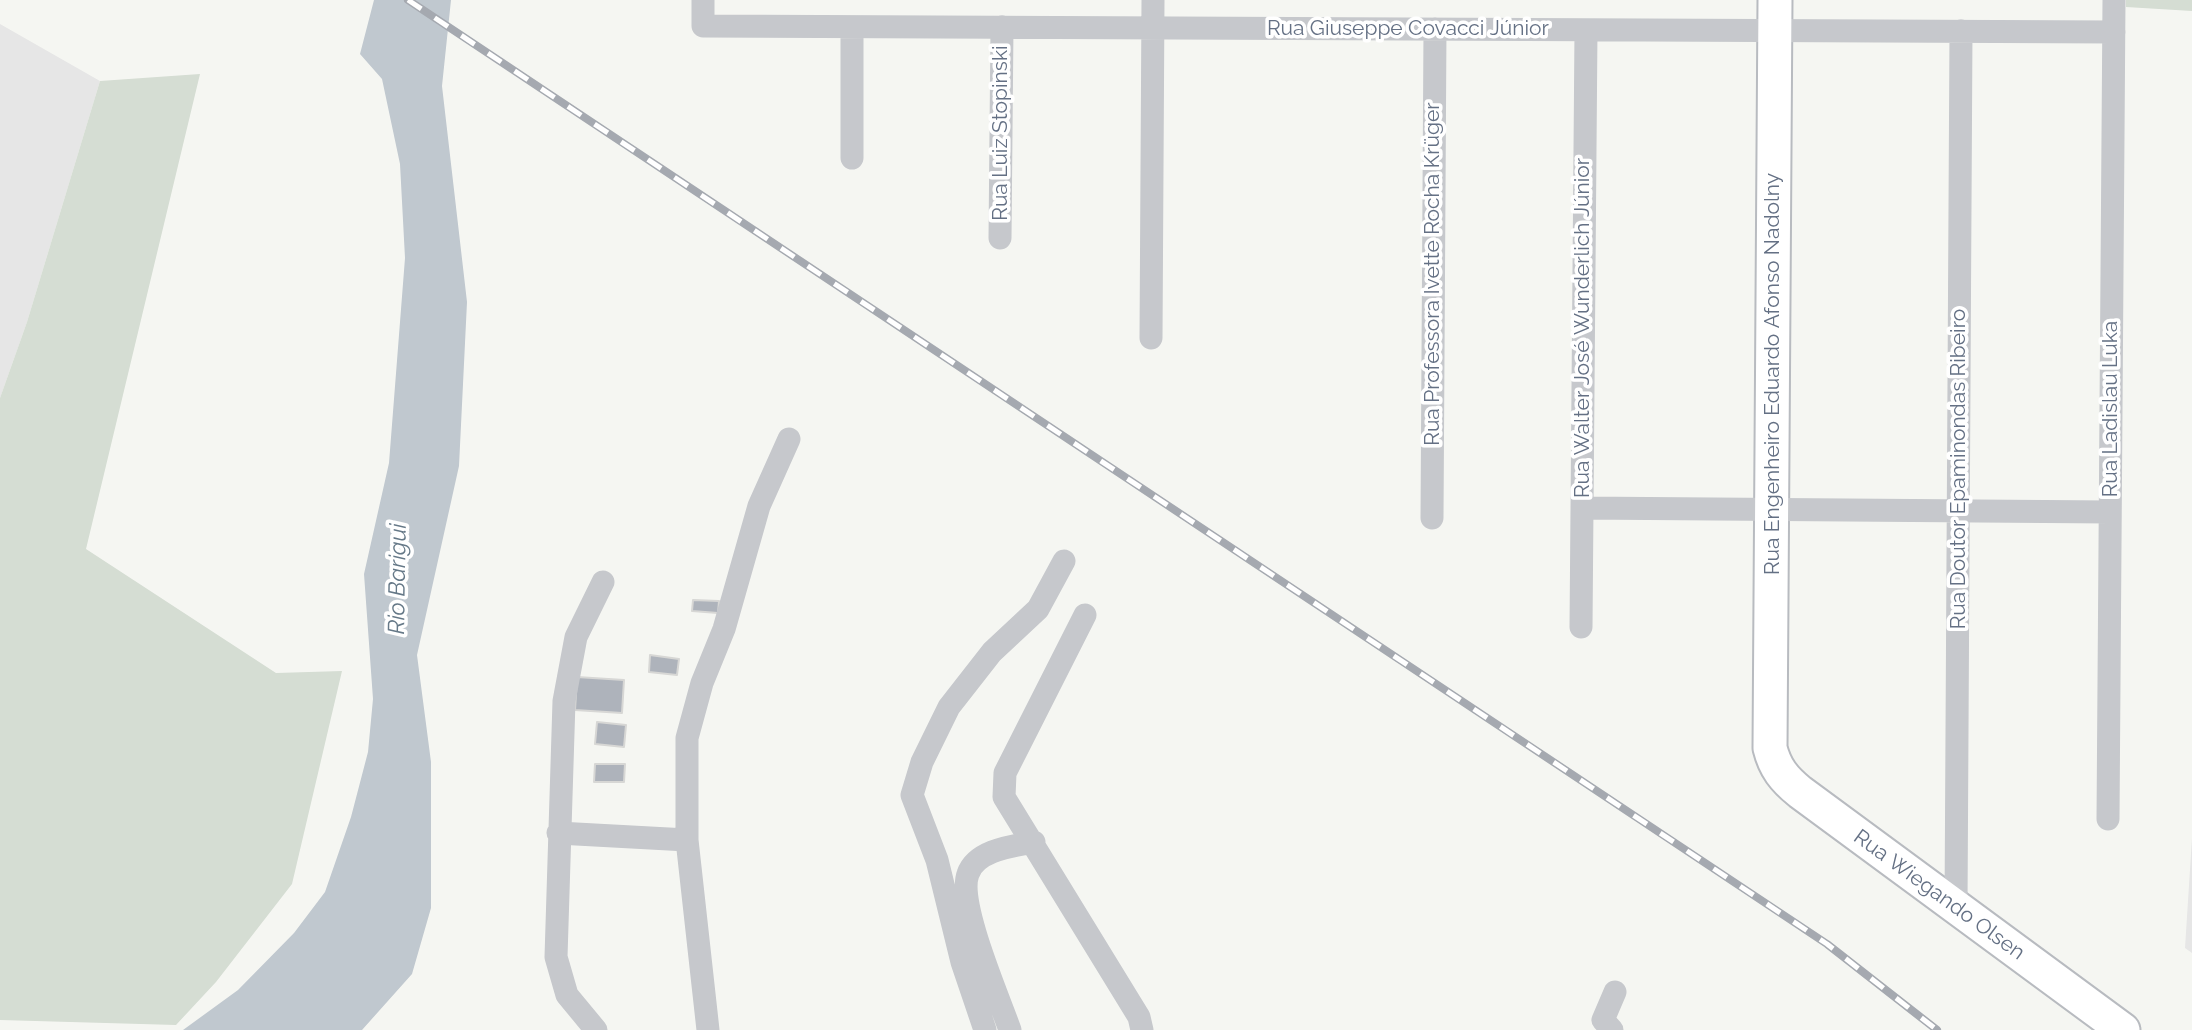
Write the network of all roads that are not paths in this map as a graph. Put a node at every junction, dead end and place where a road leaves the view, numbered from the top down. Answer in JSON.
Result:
{"nodes":[{"id":1,"x":703,"y":0,"type":"edge"},
{"id":2,"x":1153,"y":0,"type":"edge"},
{"id":3,"x":2114,"y":0,"type":"edge"},
{"id":4,"x":1775,"y":15,"type":"edge"},
{"id":5,"x":852,"y":27,"type":"junction"},
{"id":6,"x":1002,"y":27,"type":"junction"},
{"id":7,"x":1153,"y":28,"type":"junction"},
{"id":8,"x":1435,"y":29,"type":"junction"},
{"id":9,"x":1586,"y":30,"type":"junction"},
{"id":10,"x":1961,"y":31,"type":"junction"},
{"id":11,"x":2113,"y":32,"type":"junction"},
{"id":12,"x":852,"y":158,"type":"dead end"},
{"id":13,"x":1000,"y":238,"type":"dead end"},
{"id":14,"x":1151,"y":338,"type":"dead end"},
{"id":15,"x":789,"y":439,"type":"dead end"},
{"id":16,"x":1582,"y":508,"type":"junction"},
{"id":17,"x":1772,"y":510,"type":"junction"},
{"id":18,"x":1958,"y":511,"type":"junction"},
{"id":19,"x":2110,"y":512,"type":"junction"},
{"id":20,"x":1432,"y":519,"type":"dead end"},
{"id":21,"x":1064,"y":561,"type":"dead end"},
{"id":22,"x":603,"y":582,"type":"dead end"},
{"id":23,"x":1085,"y":615,"type":"dead end"},
{"id":24,"x":1581,"y":627,"type":"dead end"},
{"id":25,"x":1770,"y":748,"type":"joint"},
{"id":26,"x":2108,"y":819,"type":"dead end"},
{"id":27,"x":558,"y":833,"type":"junction"},
{"id":28,"x":687,"y":841,"type":"junction"},
{"id":29,"x":1034,"y":842,"type":"junction"},
{"id":30,"x":1956,"y":907,"type":"junction"},
{"id":31,"x":1615,"y":992,"type":"dead end"},
{"id":32,"x":596,"y":1030,"type":"edge"},
{"id":33,"x":708,"y":1030,"type":"edge"},
{"id":34,"x":985,"y":1030,"type":"edge"},
{"id":35,"x":1010,"y":1030,"type":"edge"},
{"id":36,"x":1142,"y":1030,"type":"edge"},
{"id":37,"x":1612,"y":1030,"type":"edge"},
{"id":38,"x":2123,"y":1030,"type":"edge"}],
"edges":[{"from":1,"to":5,"type":"street","name":"Rua Giuseppe Covacci Júnior"},
{"from":2,"to":7,"type":"street"},
{"from":3,"to":11,"type":"street","name":"Rua Ladislau Luka"},
{"from":4,"to":9,"type":"street","name":"Rua Giuseppe Covacci Júnior"},
{"from":4,"to":10,"type":"street","name":"Rua Giuseppe Covacci Júnior"},
{"from":4,"to":17,"type":"street","name":"Rua Engenheiro Eduardo Afonso Nadolny"},
{"from":5,"to":6,"type":"street","name":"Rua Giuseppe Covacci Júnior"},
{"from":5,"to":12,"type":"street"},
{"from":6,"to":7,"type":"street","name":"Rua Giuseppe Covacci Júnior"},
{"from":6,"to":13,"type":"street","name":"Rua Luiz Stopinski"},
{"from":7,"to":8,"type":"street","name":"Rua Giuseppe Covacci Júnior"},
{"from":7,"to":14,"type":"street"},
{"from":8,"to":9,"type":"street","name":"Rua Giuseppe Covacci Júnior"},
{"from":8,"to":20,"type":"street","name":"Rua Professora Ivette Rocha Krüger"},
{"from":9,"to":16,"type":"street","name":"Rua Walter José Wunderlich Júnior"},
{"from":10,"to":11,"type":"street","name":"Rua Giuseppe Covacci Júnior"},
{"from":10,"to":18,"type":"street","name":"Rua Doutor Epaminondas Ribeiro"},
{"from":11,"to":19,"type":"street","name":"Rua Ladislau Luka"},
{"from":15,"to":28,"type":"street"},
{"from":16,"to":17,"type":"street"},
{"from":16,"to":24,"type":"street","name":"Rua Walter José Wunderlich Júnior"},
{"from":17,"to":18,"type":"street"},
{"from":17,"to":25,"type":"street","name":"Rua Engenheiro Eduardo Afonso Nadolny"},
{"from":18,"to":19,"type":"street"},
{"from":18,"to":30,"type":"street","name":"Rua Doutor Epaminondas Ribeiro"},
{"from":19,"to":26,"type":"street","name":"Rua Ladislau Luka"},
{"from":21,"to":34,"type":"street"},
{"from":22,"to":27,"type":"street"},
{"from":23,"to":29,"type":"street"},
{"from":25,"to":30,"type":"street","name":"Rua Wiegando Olsen"},
{"from":27,"to":28,"type":"street"},
{"from":27,"to":32,"type":"street"},
{"from":28,"to":33,"type":"street"},
{"from":29,"to":35,"type":"street"},
{"from":29,"to":36,"type":"street"},
{"from":30,"to":38,"type":"street","name":"Rua Wiegando Olsen"},
{"from":31,"to":37,"type":"street"}]}
